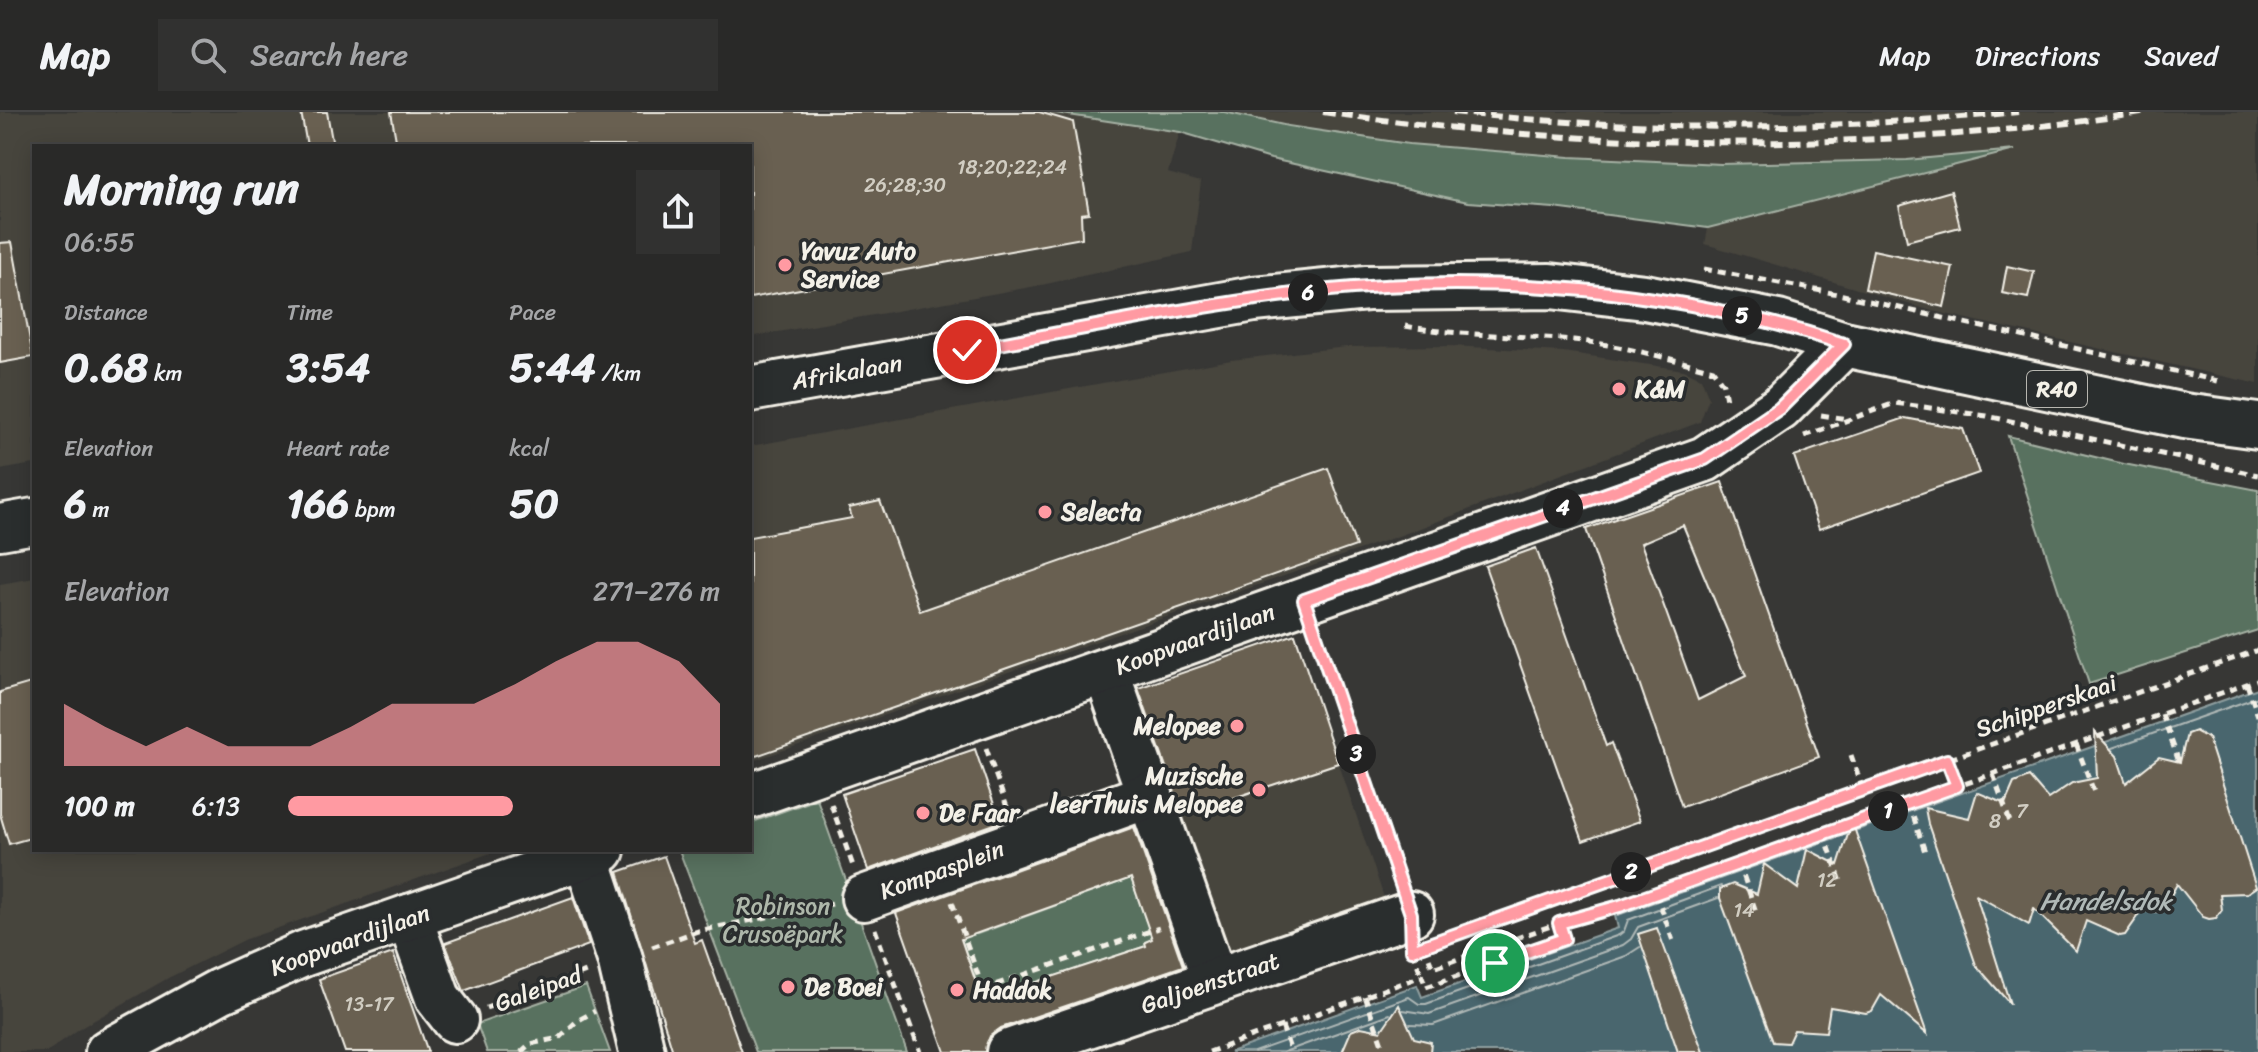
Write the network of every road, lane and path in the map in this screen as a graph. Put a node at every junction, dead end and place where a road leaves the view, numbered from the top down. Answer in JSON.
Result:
{"nodes":[{"id":1,"x":1398,"y":325,"type":"dead end"},
{"id":2,"x":1844,"y":344,"type":"junction"},
{"id":3,"x":752,"y":389,"type":"edge"},
{"id":4,"x":1727,"y":399,"type":"dead end"},
{"id":5,"x":1848,"y":419,"type":"dead end"},
{"id":6,"x":2258,"y":426,"type":"edge"},
{"id":7,"x":2258,"y":475,"type":"edge"},
{"id":8,"x":32,"y":521,"type":"edge"},
{"id":9,"x":0,"y":527,"type":"edge"},
{"id":10,"x":1304,"y":600,"type":"junction"},
{"id":11,"x":2258,"y":650,"type":"edge"},
{"id":12,"x":1106,"y":671,"type":"junction"},
{"id":13,"x":2258,"y":680,"type":"edge"},
{"id":14,"x":2247,"y":684,"type":"junction"},
{"id":15,"x":2162,"y":714,"type":"junction"},
{"id":16,"x":2258,"y":716,"type":"edge"},
{"id":17,"x":976,"y":718,"type":"junction"},
{"id":18,"x":2076,"y":744,"type":"junction"},
{"id":19,"x":1851,"y":755,"type":"dead end"},
{"id":20,"x":1947,"y":760,"type":"junction"},
{"id":21,"x":2179,"y":762,"type":"dead end"},
{"id":22,"x":819,"y":770,"type":"junction"},
{"id":23,"x":1993,"y":774,"type":"junction"},
{"id":24,"x":1957,"y":786,"type":"junction"},
{"id":25,"x":1863,"y":790,"type":"junction"},
{"id":26,"x":2094,"y":792,"type":"dead end"},
{"id":27,"x":752,"y":795,"type":"edge"},
{"id":28,"x":1150,"y":795,"type":"junction"},
{"id":29,"x":1909,"y":803,"type":"junction"},
{"id":30,"x":2010,"y":822,"type":"dead end"},
{"id":31,"x":1824,"y":833,"type":"junction"},
{"id":32,"x":1019,"y":842,"type":"junction"},
{"id":33,"x":1925,"y":852,"type":"dead end"},
{"id":34,"x":594,"y":853,"type":"edge"},
{"id":35,"x":1739,"y":863,"type":"junction"},
{"id":36,"x":941,"y":870,"type":"junction"},
{"id":37,"x":1841,"y":882,"type":"dead end"},
{"id":38,"x":1656,"y":893,"type":"junction"},
{"id":39,"x":864,"y":898,"type":"junction"},
{"id":40,"x":1756,"y":912,"type":"dead end"},
{"id":41,"x":409,"y":917,"type":"junction"},
{"id":42,"x":1559,"y":923,"type":"junction"},
{"id":43,"x":1167,"y":925,"type":"dead end"},
{"id":44,"x":1416,"y":936,"type":"junction"},
{"id":45,"x":1673,"y":941,"type":"dead end"},
{"id":46,"x":1398,"y":955,"type":"dead end"},
{"id":47,"x":620,"y":959,"type":"junction"},
{"id":48,"x":1422,"y":976,"type":"junction"},
{"id":49,"x":1215,"y":981,"type":"junction"},
{"id":50,"x":983,"y":989,"type":"junction"},
{"id":51,"x":1365,"y":996,"type":"junction"},
{"id":52,"x":989,"y":998,"type":"dead end"},
{"id":53,"x":455,"y":1020,"type":"joint"},
{"id":54,"x":1282,"y":1026,"type":"junction"},
{"id":55,"x":638,"y":1033,"type":"edge"},
{"id":56,"x":1382,"y":1044,"type":"dead end"},
{"id":57,"x":108,"y":1052,"type":"edge"},
{"id":58,"x":521,"y":1052,"type":"edge"},
{"id":59,"x":920,"y":1052,"type":"edge"},
{"id":60,"x":1009,"y":1052,"type":"edge"},
{"id":61,"x":1209,"y":1052,"type":"edge"},
{"id":62,"x":1291,"y":1052,"type":"edge"}],
"edges":[{"from":1,"to":4,"type":"path"},
{"from":2,"to":3,"type":"street","name":"Afrikalaan","number":"R40"},
{"from":2,"to":6,"type":"street","number":"R40"},
{"from":2,"to":10,"type":"street","name":"Koopvaardijlaan"},
{"from":5,"to":7,"type":"path"},
{"from":8,"to":9,"type":"street"},
{"from":10,"to":12,"type":"street","name":"Koopvaardijlaan"},
{"from":10,"to":44,"type":"path"},
{"from":11,"to":20,"type":"path","name":"Schipperskaai"},
{"from":12,"to":17,"type":"street","name":"Koopvaardijlaan"},
{"from":12,"to":28,"type":"street"},
{"from":13,"to":14,"type":"path"},
{"from":14,"to":15,"type":"path"},
{"from":14,"to":16,"type":"path"},
{"from":15,"to":18,"type":"path"},
{"from":15,"to":21,"type":"path"},
{"from":17,"to":22,"type":"street","name":"Koopvaardijlaan"},
{"from":17,"to":32,"type":"path","name":"Kompasplein"},
{"from":18,"to":23,"type":"path"},
{"from":18,"to":26,"type":"path"},
{"from":19,"to":25,"type":"path"},
{"from":20,"to":24,"type":"path"},
{"from":20,"to":25,"type":"path","name":"Schipperskaai"},
{"from":22,"to":27,"type":"street","name":"Koopvaardijlaan"},
{"from":22,"to":39,"type":"path"},
{"from":23,"to":24,"type":"path"},
{"from":23,"to":30,"type":"path"},
{"from":24,"to":29,"type":"path"},
{"from":25,"to":44,"type":"path","name":"Schipperskaai"},
{"from":28,"to":32,"type":"street","name":"Kompasplein"},
{"from":28,"to":49,"type":"street"},
{"from":29,"to":31,"type":"path"},
{"from":29,"to":33,"type":"path"},
{"from":31,"to":35,"type":"path"},
{"from":31,"to":37,"type":"path"},
{"from":32,"to":36,"type":"street","name":"Kompasplein"},
{"from":34,"to":41,"type":"street","name":"Koopvaardijlaan"},
{"from":34,"to":47,"type":"street"},
{"from":35,"to":38,"type":"path"},
{"from":35,"to":40,"type":"path"},
{"from":36,"to":39,"type":"street","name":"Kompasplein"},
{"from":36,"to":50,"type":"path"},
{"from":38,"to":42,"type":"path"},
{"from":38,"to":45,"type":"path"},
{"from":39,"to":47,"type":"path","name":"Galeipad"},
{"from":39,"to":59,"type":"path"},
{"from":41,"to":53,"type":"street"},
{"from":41,"to":57,"type":"street","name":"Koopvaardijlaan"},
{"from":42,"to":44,"type":"path"},
{"from":42,"to":48,"type":"path"},
{"from":43,"to":50,"type":"path"},
{"from":44,"to":46,"type":"path","name":"Schipperskaai"},
{"from":44,"to":48,"type":"path"},
{"from":44,"to":49,"type":"street","name":"Galjoenstraat"},
{"from":47,"to":53,"type":"path","name":"Galeipad"},
{"from":47,"to":55,"type":"street"},
{"from":48,"to":51,"type":"path"},
{"from":49,"to":60,"type":"street","name":"Galjoenstraat"},
{"from":50,"to":52,"type":"path"},
{"from":51,"to":54,"type":"path"},
{"from":51,"to":56,"type":"path"},
{"from":54,"to":61,"type":"path"},
{"from":54,"to":62,"type":"path"},
{"from":55,"to":58,"type":"path"}]}
